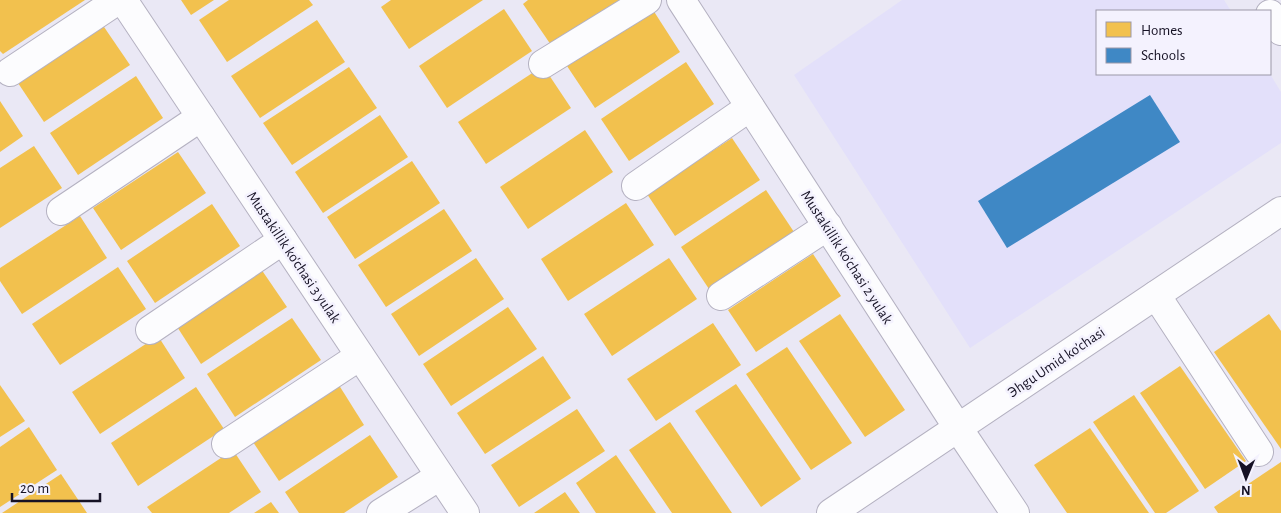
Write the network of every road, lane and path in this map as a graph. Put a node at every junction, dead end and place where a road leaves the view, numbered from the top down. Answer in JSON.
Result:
{"nodes":[{"id":1,"x":118,"y":0,"type":"edge"},
{"id":2,"x":123,"y":0,"type":"edge"},
{"id":3,"x":647,"y":0,"type":"edge"},
{"id":4,"x":687,"y":2,"type":"edge"},
{"id":5,"x":1271,"y":15,"type":"edge"},
{"id":6,"x":1281,"y":31,"type":"edge"},
{"id":7,"x":543,"y":64,"type":"dead end"},
{"id":8,"x":10,"y":72,"type":"dead end"},
{"id":9,"x":750,"y":107,"type":"junction"},
{"id":10,"x":201,"y":117,"type":"junction"},
{"id":11,"x":636,"y":186,"type":"dead end"},
{"id":12,"x":61,"y":211,"type":"dead end"},
{"id":13,"x":1281,"y":211,"type":"edge"},
{"id":14,"x":828,"y":226,"type":"junction"},
{"id":15,"x":282,"y":240,"type":"junction"},
{"id":16,"x":1156,"y":295,"type":"junction"},
{"id":17,"x":721,"y":296,"type":"dead end"},
{"id":18,"x":150,"y":330,"type":"dead end"},
{"id":19,"x":360,"y":356,"type":"junction"},
{"id":20,"x":958,"y":428,"type":"junction"},
{"id":21,"x":226,"y":444,"type":"dead end"},
{"id":22,"x":1259,"y":452,"type":"dead end"},
{"id":23,"x":440,"y":476,"type":"junction"},
{"id":24,"x":381,"y":513,"type":"edge"},
{"id":25,"x":465,"y":513,"type":"edge"},
{"id":26,"x":830,"y":513,"type":"edge"},
{"id":27,"x":1015,"y":513,"type":"edge"}],
"edges":[{"from":1,"to":8,"type":"street"},
{"from":2,"to":10,"type":"street","name":"Mustakillik ko'chasi 3 yulak"},
{"from":3,"to":7,"type":"street"},
{"from":4,"to":9,"type":"street","name":"Mustakillik ko'chasi 2 yulak"},
{"from":5,"to":6,"type":"street"},
{"from":9,"to":11,"type":"street"},
{"from":9,"to":14,"type":"street","name":"Mustakillik ko'chasi 2 yulak"},
{"from":10,"to":12,"type":"street"},
{"from":10,"to":15,"type":"street","name":"Mustakillik ko'chasi 3 yulak"},
{"from":13,"to":16,"type":"street","name":"Эhgu Umid ko’chasi"},
{"from":14,"to":17,"type":"street"},
{"from":14,"to":20,"type":"street","name":"Mustakillik ko'chasi 2 yulak"},
{"from":15,"to":18,"type":"street"},
{"from":15,"to":19,"type":"street","name":"Mustakillik ko'chasi 3 yulak"},
{"from":16,"to":20,"type":"street","name":"Эhgu Umid ko’chasi"},
{"from":16,"to":22,"type":"street"},
{"from":19,"to":21,"type":"street"},
{"from":19,"to":23,"type":"street","name":"Mustakillik ko'chasi 3 yulak"},
{"from":20,"to":26,"type":"street","name":"Эhgu Umid ko’chasi"},
{"from":20,"to":27,"type":"street","name":"Mustakillik ko'chasi 2 yulak"},
{"from":23,"to":24,"type":"street"},
{"from":23,"to":25,"type":"street","name":"Mustakillik ko'chasi 3 yulak"}]}
